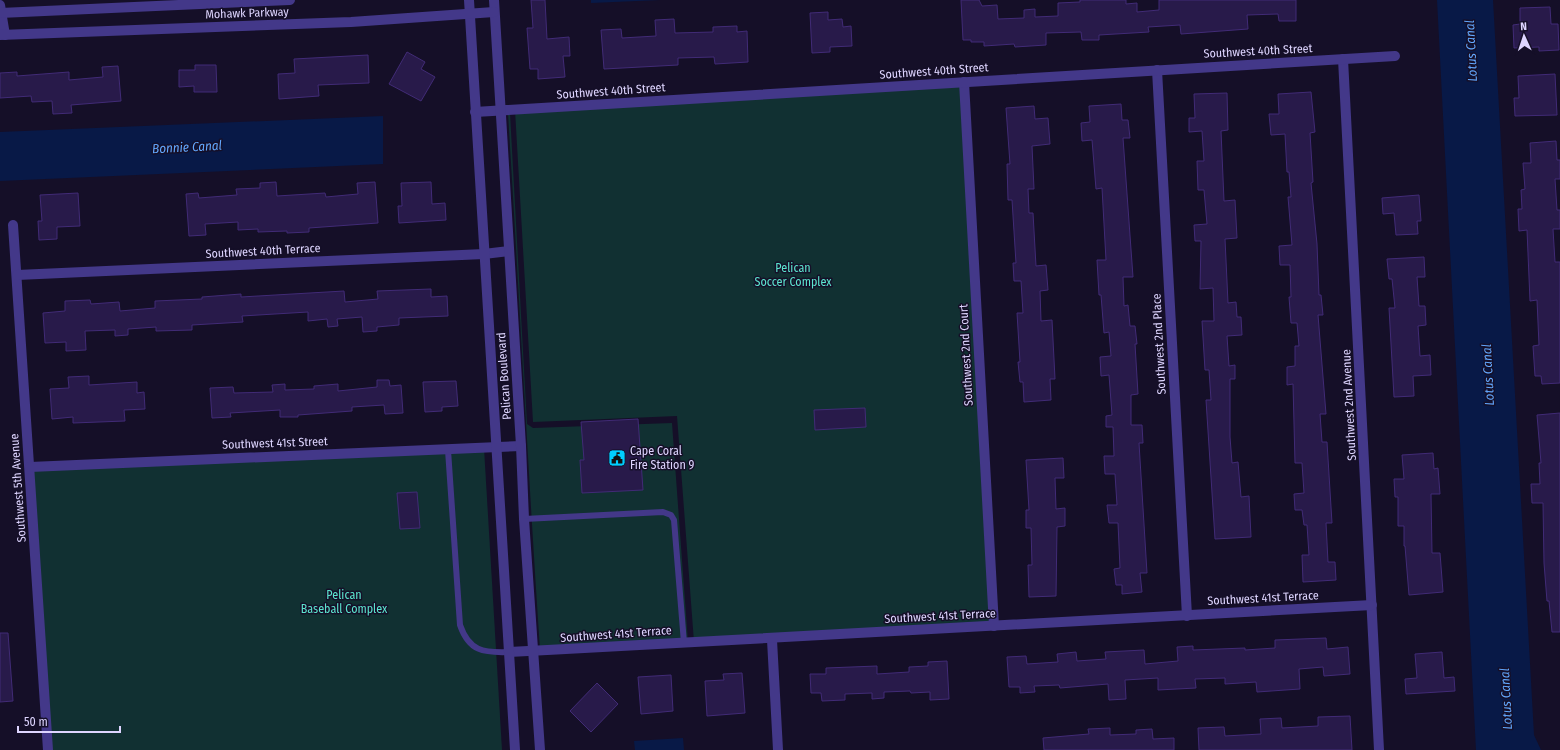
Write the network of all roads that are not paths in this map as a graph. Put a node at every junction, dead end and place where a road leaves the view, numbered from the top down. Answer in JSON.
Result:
{"nodes":[{"id":1,"x":290,"y":0,"type":"edge"},
{"id":2,"x":469,"y":0,"type":"edge"},
{"id":3,"x":494,"y":0,"type":"edge"},
{"id":4,"x":0,"y":5,"type":"edge"},
{"id":5,"x":494,"y":12,"type":"junction"},
{"id":6,"x":0,"y":13,"type":"edge"},
{"id":7,"x":469,"y":14,"type":"junction"},
{"id":8,"x":2,"y":35,"type":"edge"},
{"id":9,"x":1395,"y":56,"type":"dead end"},
{"id":10,"x":1343,"y":59,"type":"junction"},
{"id":11,"x":1157,"y":70,"type":"junction"},
{"id":12,"x":964,"y":82,"type":"junction"},
{"id":13,"x":500,"y":111,"type":"junction"},
{"id":14,"x":475,"y":112,"type":"junction"},
{"id":15,"x":13,"y":225,"type":"dead end"},
{"id":16,"x":509,"y":251,"type":"junction"},
{"id":17,"x":484,"y":254,"type":"junction"},
{"id":18,"x":17,"y":275,"type":"junction"},
{"id":19,"x":521,"y":446,"type":"junction"},
{"id":20,"x":496,"y":447,"type":"junction"},
{"id":21,"x":448,"y":450,"type":"junction"},
{"id":22,"x":30,"y":467,"type":"junction"},
{"id":23,"x":524,"y":519,"type":"junction"},
{"id":24,"x":1372,"y":605,"type":"junction"},
{"id":25,"x":1187,"y":616,"type":"junction"},
{"id":26,"x":994,"y":626,"type":"junction"},
{"id":27,"x":772,"y":640,"type":"junction"},
{"id":28,"x":684,"y":643,"type":"junction"},
{"id":29,"x":534,"y":651,"type":"junction"},
{"id":30,"x":509,"y":652,"type":"junction"},
{"id":31,"x":48,"y":750,"type":"edge"},
{"id":32,"x":514,"y":750,"type":"edge"},
{"id":33,"x":540,"y":750,"type":"edge"},
{"id":34,"x":778,"y":750,"type":"edge"},
{"id":35,"x":1379,"y":750,"type":"edge"}],
"edges":[{"from":1,"to":6,"type":"street","name":"Mohawk Parkway"},
{"from":2,"to":7,"type":"street","name":"Pelican Boulevard"},
{"from":3,"to":5,"type":"street","name":"Pelican Boulevard"},
{"from":4,"to":6,"type":"street"},
{"from":5,"to":7,"type":"street","name":"Mohawk Parkway"},
{"from":5,"to":13,"type":"street","name":"Pelican Boulevard"},
{"from":6,"to":8,"type":"street"},
{"from":7,"to":8,"type":"street","name":"Mohawk Parkway"},
{"from":7,"to":14,"type":"street","name":"Pelican Boulevard"},
{"from":9,"to":10,"type":"street","name":"Southwest 40th Street"},
{"from":10,"to":11,"type":"street","name":"Southwest 40th Street"},
{"from":10,"to":24,"type":"street","name":"Southwest 2nd Avenue"},
{"from":11,"to":12,"type":"street","name":"Southwest 40th Street"},
{"from":11,"to":25,"type":"street","name":"Southwest 2nd Place"},
{"from":12,"to":13,"type":"street","name":"Southwest 40th Street"},
{"from":12,"to":26,"type":"street","name":"Southwest 2nd Court"},
{"from":13,"to":14,"type":"street","name":"Southwest 40th Street"},
{"from":13,"to":16,"type":"street","name":"Pelican Boulevard"},
{"from":14,"to":17,"type":"street","name":"Pelican Boulevard"},
{"from":15,"to":18,"type":"street","name":"Southwest 5th Avenue"},
{"from":16,"to":17,"type":"street","name":"Southwest 40th Terrace"},
{"from":16,"to":19,"type":"street","name":"Pelican Boulevard"},
{"from":17,"to":18,"type":"street","name":"Southwest 40th Terrace"},
{"from":17,"to":20,"type":"street","name":"Pelican Boulevard"},
{"from":18,"to":22,"type":"street","name":"Southwest 5th Avenue"},
{"from":19,"to":20,"type":"street","name":"Southwest 41st Street"},
{"from":19,"to":23,"type":"street","name":"Pelican Boulevard"},
{"from":20,"to":21,"type":"street","name":"Southwest 41st Street"},
{"from":20,"to":30,"type":"street","name":"Pelican Boulevard"},
{"from":21,"to":22,"type":"street","name":"Southwest 41st Street"},
{"from":21,"to":30,"type":"lane"},
{"from":22,"to":31,"type":"street","name":"Southwest 5th Avenue"},
{"from":23,"to":28,"type":"lane"},
{"from":23,"to":29,"type":"street","name":"Pelican Boulevard"},
{"from":24,"to":25,"type":"street","name":"Southwest 41st Terrace"},
{"from":24,"to":35,"type":"street","name":"Southwest 2nd Avenue"},
{"from":25,"to":26,"type":"street","name":"Southwest 41st Terrace"},
{"from":26,"to":27,"type":"street","name":"Southwest 41st Terrace"},
{"from":27,"to":28,"type":"street","name":"Southwest 41st Terrace"},
{"from":27,"to":34,"type":"street"},
{"from":28,"to":29,"type":"street","name":"Southwest 41st Terrace"},
{"from":29,"to":30,"type":"street","name":"Southwest 41st Terrace"},
{"from":29,"to":33,"type":"street","name":"Pelican Boulevard"},
{"from":30,"to":32,"type":"street","name":"Pelican Boulevard"}]}
